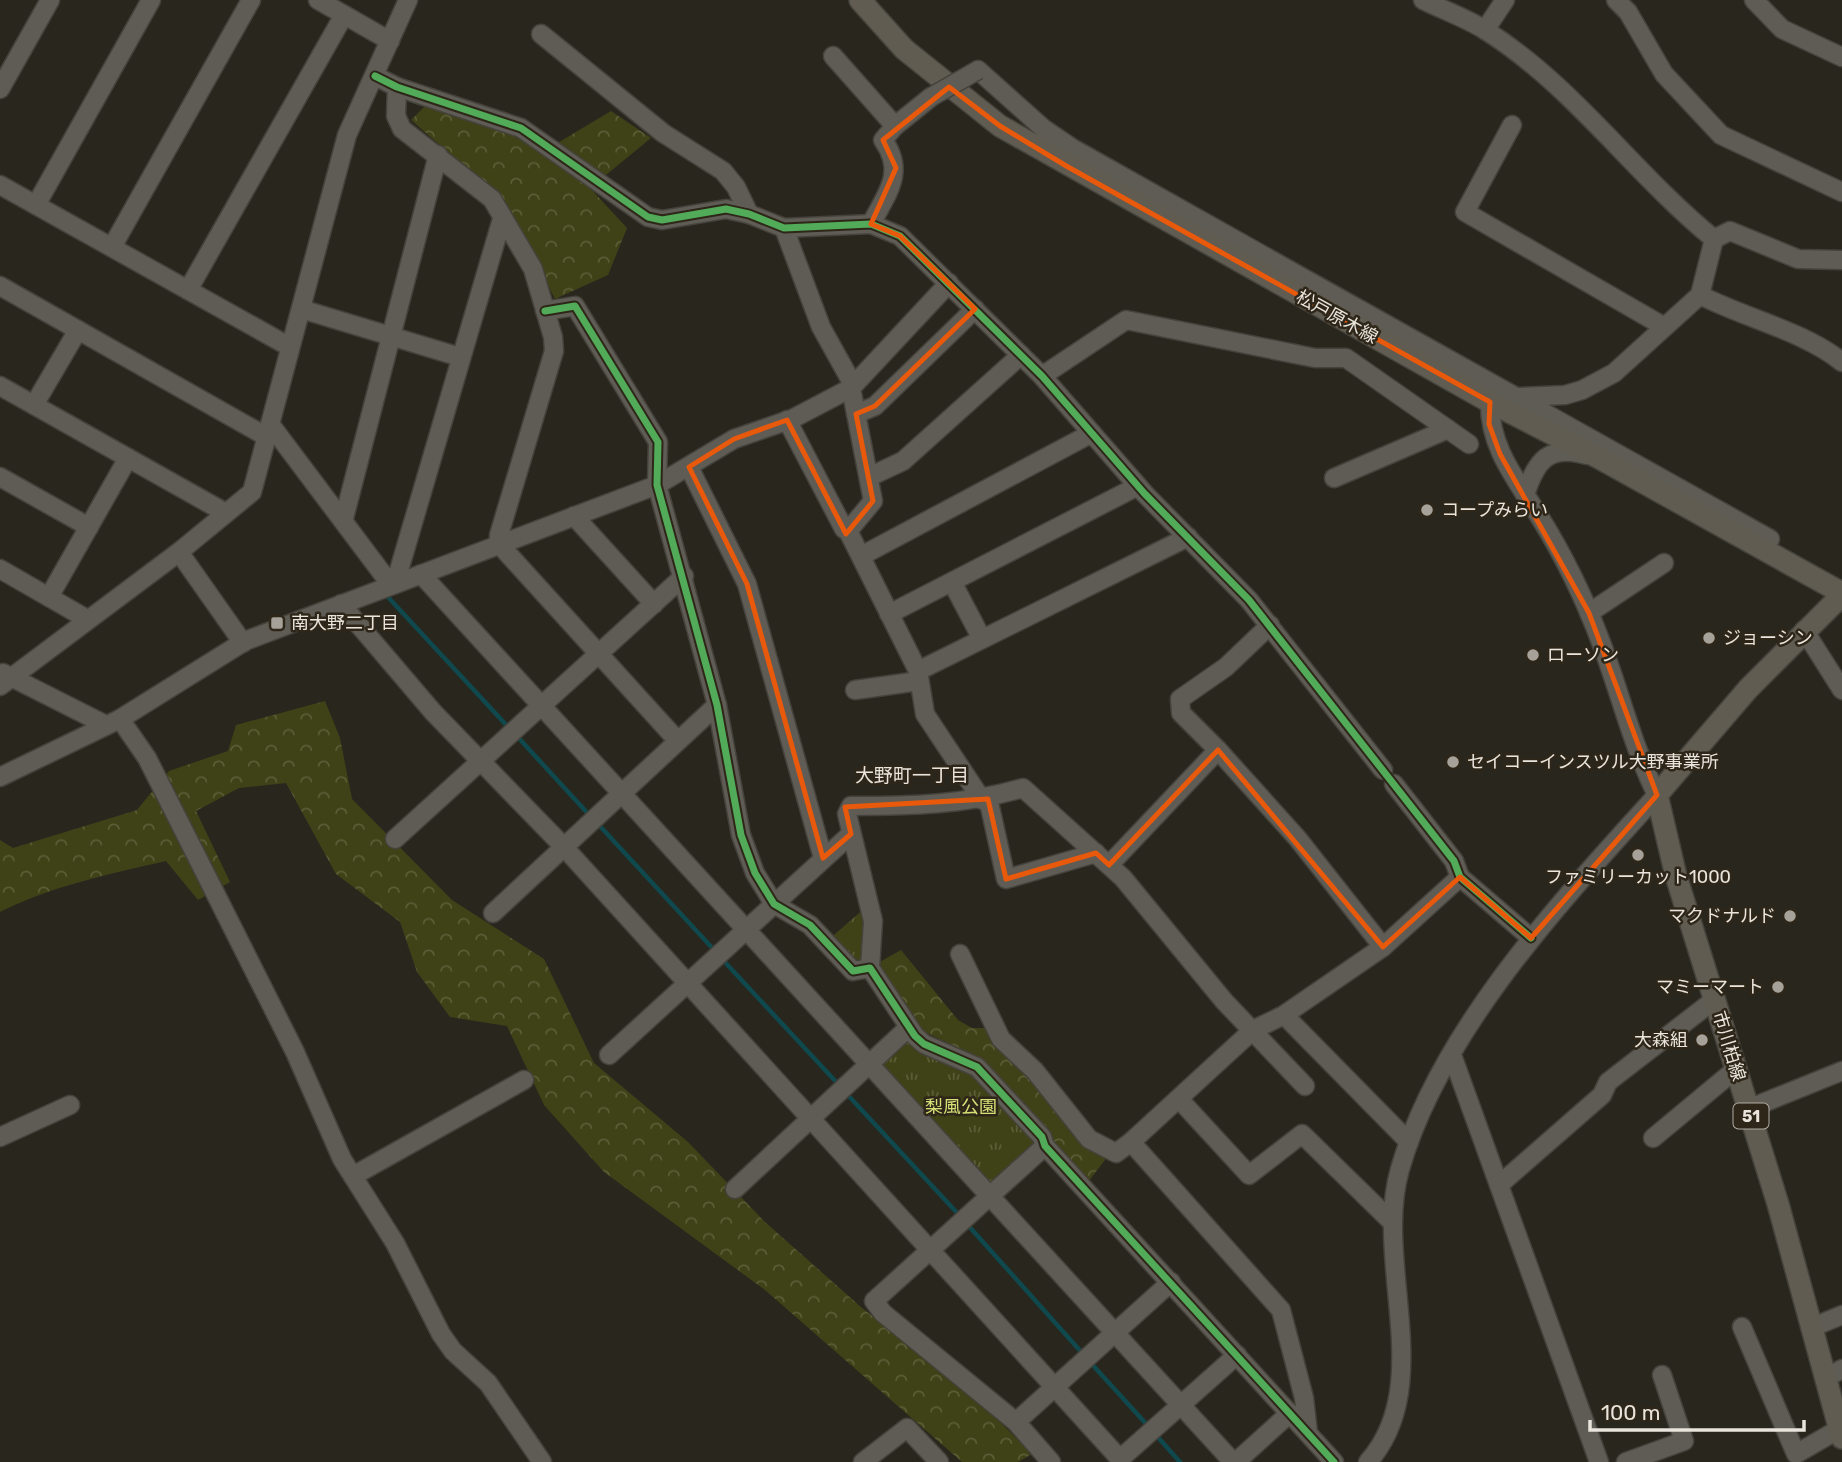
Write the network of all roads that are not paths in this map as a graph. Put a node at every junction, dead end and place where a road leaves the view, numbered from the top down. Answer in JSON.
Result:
{"nodes":[{"id":1,"x":50,"y":0,"type":"edge"},
{"id":2,"x":151,"y":0,"type":"edge"},
{"id":3,"x":251,"y":0,"type":"edge"},
{"id":4,"x":318,"y":0,"type":"edge"},
{"id":5,"x":408,"y":0,"type":"edge"},
{"id":6,"x":860,"y":0,"type":"edge"},
{"id":7,"x":1423,"y":0,"type":"edge"},
{"id":8,"x":1505,"y":0,"type":"edge"},
{"id":9,"x":1616,"y":0,"type":"edge"},
{"id":10,"x":1754,"y":0,"type":"edge"},
{"id":11,"x":344,"y":15,"type":"junction"},
{"id":12,"x":1485,"y":30,"type":"junction"},
{"id":13,"x":541,"y":34,"type":"dead end"},
{"id":14,"x":390,"y":41,"type":"junction"},
{"id":15,"x":833,"y":56,"type":"dead end"},
{"id":16,"x":1842,"y":57,"type":"edge"},
{"id":17,"x":375,"y":76,"type":"junction"},
{"id":18,"x":397,"y":87,"type":"junction"},
{"id":19,"x":0,"y":89,"type":"edge"},
{"id":20,"x":1512,"y":125,"type":"dead end"},
{"id":21,"x":895,"y":126,"type":"junction"},
{"id":22,"x":438,"y":155,"type":"junction"},
{"id":23,"x":0,"y":185,"type":"edge"},
{"id":24,"x":1842,"y":192,"type":"edge"},
{"id":25,"x":36,"y":205,"type":"junction"},
{"id":26,"x":749,"y":214,"type":"junction"},
{"id":27,"x":502,"y":219,"type":"junction"},
{"id":28,"x":871,"y":224,"type":"junction"},
{"id":29,"x":784,"y":228,"type":"junction"},
{"id":30,"x":1714,"y":239,"type":"junction"},
{"id":31,"x":112,"y":247,"type":"junction"},
{"id":32,"x":1842,"y":260,"type":"edge"},
{"id":33,"x":1284,"y":278,"type":"junction"},
{"id":34,"x":949,"y":283,"type":"junction"},
{"id":35,"x":0,"y":286,"type":"edge"},
{"id":36,"x":188,"y":290,"type":"junction"},
{"id":37,"x":1700,"y":295,"type":"junction"},
{"id":38,"x":301,"y":309,"type":"junction"},
{"id":39,"x":975,"y":309,"type":"junction"},
{"id":40,"x":545,"y":311,"type":"junction"},
{"id":41,"x":1663,"y":327,"type":"junction"},
{"id":42,"x":78,"y":330,"type":"junction"},
{"id":43,"x":391,"y":336,"type":"junction"},
{"id":44,"x":290,"y":347,"type":"junction"},
{"id":45,"x":1021,"y":355,"type":"junction"},
{"id":46,"x":460,"y":357,"type":"junction"},
{"id":47,"x":1842,"y":362,"type":"edge"},
{"id":48,"x":1042,"y":376,"type":"junction"},
{"id":49,"x":0,"y":386,"type":"edge"},
{"id":50,"x":851,"y":388,"type":"junction"},
{"id":51,"x":1519,"y":397,"type":"junction"},
{"id":52,"x":1490,"y":402,"type":"junction"},
{"id":53,"x":34,"y":405,"type":"junction"},
{"id":54,"x":856,"y":414,"type":"junction"},
{"id":55,"x":788,"y":420,"type":"junction"},
{"id":56,"x":1448,"y":429,"type":"junction"},
{"id":57,"x":269,"y":431,"type":"junction"},
{"id":58,"x":1092,"y":433,"type":"junction"},
{"id":59,"x":1469,"y":444,"type":"dead end"},
{"id":60,"x":128,"y":458,"type":"junction"},
{"id":61,"x":1601,"y":459,"type":"junction"},
{"id":62,"x":690,"y":467,"type":"junction"},
{"id":63,"x":0,"y":477,"type":"edge"},
{"id":64,"x":869,"y":477,"type":"junction"},
{"id":65,"x":1334,"y":478,"type":"dead end"},
{"id":66,"x":657,"y":485,"type":"junction"},
{"id":67,"x":1138,"y":486,"type":"junction"},
{"id":68,"x":1525,"y":495,"type":"junction"},
{"id":69,"x":226,"y":513,"type":"junction"},
{"id":70,"x":574,"y":516,"type":"junction"},
{"id":71,"x":344,"y":519,"type":"junction"},
{"id":72,"x":89,"y":527,"type":"junction"},
{"id":73,"x":848,"y":531,"type":"junction"},
{"id":74,"x":1188,"y":537,"type":"junction"},
{"id":75,"x":1770,"y":539,"type":"dead end"},
{"id":76,"x":499,"y":544,"type":"junction"},
{"id":77,"x":179,"y":551,"type":"junction"},
{"id":78,"x":861,"y":556,"type":"junction"},
{"id":79,"x":1664,"y":563,"type":"dead end"},
{"id":80,"x":0,"y":569,"type":"edge"},
{"id":81,"x":421,"y":574,"type":"junction"},
{"id":82,"x":684,"y":576,"type":"junction"},
{"id":83,"x":951,"y":582,"type":"junction"},
{"id":84,"x":393,"y":584,"type":"junction"},
{"id":85,"x":1842,"y":594,"type":"edge"},
{"id":86,"x":49,"y":597,"type":"junction"},
{"id":87,"x":341,"y":604,"type":"junction"},
{"id":88,"x":654,"y":604,"type":"junction"},
{"id":89,"x":1589,"y":613,"type":"junction"},
{"id":90,"x":889,"y":614,"type":"junction"},
{"id":91,"x":87,"y":618,"type":"junction"},
{"id":92,"x":1270,"y":625,"type":"junction"},
{"id":93,"x":1804,"y":630,"type":"junction"},
{"id":94,"x":982,"y":639,"type":"junction"},
{"id":95,"x":243,"y":643,"type":"junction"},
{"id":96,"x":599,"y":654,"type":"junction"},
{"id":97,"x":918,"y":676,"type":"junction"},
{"id":98,"x":4,"y":678,"type":"edge"},
{"id":99,"x":855,"y":690,"type":"dead end"},
{"id":100,"x":1842,"y":690,"type":"edge"},
{"id":101,"x":542,"y":705,"type":"junction"},
{"id":102,"x":717,"y":705,"type":"junction"},
{"id":103,"x":113,"y":722,"type":"junction"},
{"id":104,"x":677,"y":740,"type":"junction"},
{"id":105,"x":1218,"y":750,"type":"junction"},
{"id":106,"x":480,"y":761,"type":"junction"},
{"id":107,"x":1383,"y":770,"type":"dead end"},
{"id":108,"x":0,"y":777,"type":"edge"},
{"id":109,"x":1394,"y":784,"type":"dead end"},
{"id":110,"x":622,"y":792,"type":"junction"},
{"id":111,"x":1657,"y":795,"type":"junction"},
{"id":112,"x":985,"y":799,"type":"junction"},
{"id":113,"x":851,"y":834,"type":"junction"},
{"id":114,"x":395,"y":839,"type":"dead end"},
{"id":115,"x":563,"y":846,"type":"junction"},
{"id":116,"x":822,"y":858,"type":"junction"},
{"id":117,"x":1103,"y":859,"type":"junction"},
{"id":118,"x":1460,"y":877,"type":"junction"},
{"id":119,"x":774,"y":904,"type":"junction"},
{"id":120,"x":493,"y":913,"type":"dead end"},
{"id":121,"x":745,"y":929,"type":"junction"},
{"id":122,"x":1531,"y":938,"type":"junction"},
{"id":123,"x":1383,"y":947,"type":"junction"},
{"id":124,"x":960,"y":954,"type":"dead end"},
{"id":125,"x":870,"y":968,"type":"junction"},
{"id":126,"x":686,"y":984,"type":"junction"},
{"id":127,"x":1714,"y":1000,"type":"junction"},
{"id":128,"x":1283,"y":1015,"type":"junction"},
{"id":129,"x":908,"y":1028,"type":"junction"},
{"id":130,"x":1253,"y":1030,"type":"junction"},
{"id":131,"x":609,"y":1055,"type":"dead end"},
{"id":132,"x":1452,"y":1055,"type":"junction"},
{"id":133,"x":869,"y":1064,"type":"junction"},
{"id":134,"x":1736,"y":1069,"type":"junction"},
{"id":135,"x":1842,"y":1071,"type":"edge"},
{"id":136,"x":524,"y":1080,"type":"dead end"},
{"id":137,"x":1305,"y":1086,"type":"dead end"},
{"id":138,"x":1180,"y":1099,"type":"junction"},
{"id":139,"x":70,"y":1105,"type":"dead end"},
{"id":140,"x":1748,"y":1109,"type":"junction"},
{"id":141,"x":810,"y":1120,"type":"junction"},
{"id":142,"x":0,"y":1138,"type":"edge"},
{"id":143,"x":1653,"y":1138,"type":"dead end"},
{"id":144,"x":1130,"y":1142,"type":"junction"},
{"id":145,"x":1409,"y":1142,"type":"junction"},
{"id":146,"x":1045,"y":1146,"type":"junction"},
{"id":147,"x":353,"y":1176,"type":"junction"},
{"id":148,"x":1499,"y":1185,"type":"junction"},
{"id":149,"x":735,"y":1189,"type":"dead end"},
{"id":150,"x":991,"y":1195,"type":"junction"},
{"id":151,"x":1392,"y":1222,"type":"junction"},
{"id":152,"x":929,"y":1250,"type":"junction"},
{"id":153,"x":1171,"y":1282,"type":"junction"},
{"id":154,"x":1842,"y":1315,"type":"edge"},
{"id":155,"x":1742,"y":1327,"type":"dead end"},
{"id":156,"x":1812,"y":1327,"type":"junction"},
{"id":157,"x":1117,"y":1332,"type":"junction"},
{"id":158,"x":1237,"y":1355,"type":"junction"},
{"id":159,"x":1834,"y":1373,"type":"edge"},
{"id":160,"x":1662,"y":1375,"type":"dead end"},
{"id":161,"x":1054,"y":1387,"type":"junction"},
{"id":162,"x":1181,"y":1404,"type":"junction"},
{"id":163,"x":1290,"y":1413,"type":"junction"},
{"id":164,"x":1016,"y":1422,"type":"junction"},
{"id":165,"x":1840,"y":1425,"type":"edge"},
{"id":166,"x":1308,"y":1433,"type":"junction"},
{"id":167,"x":1118,"y":1460,"type":"edge"},
{"id":168,"x":542,"y":1462,"type":"edge"},
{"id":169,"x":863,"y":1462,"type":"edge"},
{"id":170,"x":939,"y":1462,"type":"edge"},
{"id":171,"x":1051,"y":1462,"type":"edge"},
{"id":172,"x":1234,"y":1462,"type":"edge"},
{"id":173,"x":1334,"y":1462,"type":"edge"},
{"id":174,"x":1368,"y":1462,"type":"edge"},
{"id":175,"x":1599,"y":1462,"type":"edge"},
{"id":176,"x":1626,"y":1462,"type":"edge"}],
"edges":[{"from":1,"to":19,"type":"street"},
{"from":2,"to":25,"type":"street"},
{"from":3,"to":31,"type":"street"},
{"from":4,"to":11,"type":"street"},
{"from":5,"to":14,"type":"street"},
{"from":6,"to":33,"type":"main road","name":"松戸原木線"},
{"from":7,"to":12,"type":"street"},
{"from":8,"to":12,"type":"street"},
{"from":9,"to":24,"type":"street"},
{"from":10,"to":16,"type":"street"},
{"from":11,"to":14,"type":"street"},
{"from":11,"to":36,"type":"street"},
{"from":12,"to":30,"type":"street"},
{"from":13,"to":26,"type":"street"},
{"from":14,"to":17,"type":"street"},
{"from":15,"to":21,"type":"street"},
{"from":17,"to":18,"type":"street"},
{"from":17,"to":38,"type":"street"},
{"from":18,"to":22,"type":"street"},
{"from":18,"to":26,"type":"street"},
{"from":20,"to":41,"type":"street"},
{"from":21,"to":28,"type":"street"},
{"from":21,"to":33,"type":"street","bridge":true},
{"from":22,"to":27,"type":"street"},
{"from":22,"to":43,"type":"street"},
{"from":23,"to":25,"type":"street"},
{"from":25,"to":31,"type":"street"},
{"from":26,"to":29,"type":"street"},
{"from":27,"to":40,"type":"street"},
{"from":27,"to":46,"type":"street"},
{"from":28,"to":29,"type":"street"},
{"from":28,"to":34,"type":"street"},
{"from":29,"to":50,"type":"street"},
{"from":30,"to":32,"type":"street"},
{"from":30,"to":37,"type":"street"},
{"from":31,"to":36,"type":"street"},
{"from":33,"to":51,"type":"street"},
{"from":33,"to":52,"type":"main road","name":"松戸原木線"},
{"from":34,"to":39,"type":"street"},
{"from":34,"to":50,"type":"street"},
{"from":35,"to":42,"type":"street"},
{"from":36,"to":44,"type":"street"},
{"from":37,"to":41,"type":"street"},
{"from":37,"to":47,"type":"street"},
{"from":38,"to":43,"type":"street"},
{"from":38,"to":44,"type":"street"},
{"from":39,"to":45,"type":"street"},
{"from":39,"to":54,"type":"street"},
{"from":40,"to":66,"type":"street"},
{"from":40,"to":76,"type":"street"},
{"from":41,"to":51,"type":"street"},
{"from":42,"to":53,"type":"street"},
{"from":42,"to":57,"type":"street"},
{"from":43,"to":46,"type":"street"},
{"from":43,"to":71,"type":"street"},
{"from":44,"to":57,"type":"street"},
{"from":45,"to":48,"type":"street"},
{"from":45,"to":64,"type":"street"},
{"from":46,"to":84,"type":"street"},
{"from":48,"to":56,"type":"street"},
{"from":48,"to":58,"type":"street"},
{"from":49,"to":53,"type":"street"},
{"from":50,"to":54,"type":"street"},
{"from":50,"to":55,"type":"street"},
{"from":51,"to":75,"type":"street"},
{"from":52,"to":61,"type":"main road","name":"松戸原木線"},
{"from":52,"to":68,"type":"street"},
{"from":53,"to":60,"type":"street"},
{"from":54,"to":64,"type":"street"},
{"from":55,"to":62,"type":"street"},
{"from":55,"to":73,"type":"street"},
{"from":56,"to":59,"type":"street"},
{"from":56,"to":65,"type":"street"},
{"from":57,"to":69,"type":"street"},
{"from":57,"to":71,"type":"street"},
{"from":58,"to":67,"type":"street"},
{"from":58,"to":78,"type":"street"},
{"from":60,"to":69,"type":"street"},
{"from":60,"to":72,"type":"street"},
{"from":61,"to":68,"type":"street"},
{"from":61,"to":85,"type":"main road","name":"松戸原木線"},
{"from":62,"to":66,"type":"street"},
{"from":62,"to":116,"type":"street"},
{"from":63,"to":72,"type":"street"},
{"from":64,"to":73,"type":"street"},
{"from":66,"to":70,"type":"street"},
{"from":66,"to":82,"type":"street"},
{"from":67,"to":74,"type":"street"},
{"from":67,"to":83,"type":"street"},
{"from":68,"to":89,"type":"street"},
{"from":69,"to":77,"type":"street"},
{"from":70,"to":76,"type":"street"},
{"from":70,"to":88,"type":"street"},
{"from":71,"to":84,"type":"street"},
{"from":72,"to":86,"type":"street"},
{"from":73,"to":78,"type":"street"},
{"from":74,"to":92,"type":"street"},
{"from":74,"to":94,"type":"street"},
{"from":76,"to":81,"type":"street"},
{"from":76,"to":96,"type":"street"},
{"from":77,"to":91,"type":"street"},
{"from":77,"to":95,"type":"street"},
{"from":78,"to":90,"type":"street"},
{"from":79,"to":89,"type":"street"},
{"from":80,"to":86,"type":"street"},
{"from":81,"to":84,"type":"street"},
{"from":81,"to":101,"type":"street"},
{"from":82,"to":88,"type":"street"},
{"from":82,"to":102,"type":"street"},
{"from":83,"to":90,"type":"street"},
{"from":83,"to":94,"type":"street"},
{"from":84,"to":87,"type":"street"},
{"from":85,"to":93,"type":"main road"},
{"from":86,"to":91,"type":"street"},
{"from":87,"to":95,"type":"street"},
{"from":87,"to":106,"type":"street"},
{"from":88,"to":96,"type":"street"},
{"from":89,"to":111,"type":"street"},
{"from":90,"to":97,"type":"street"},
{"from":91,"to":98,"type":"street"},
{"from":92,"to":105,"type":"street"},
{"from":92,"to":107,"type":"street"},
{"from":93,"to":100,"type":"street"},
{"from":93,"to":111,"type":"main road"},
{"from":94,"to":97,"type":"street"},
{"from":95,"to":103,"type":"street"},
{"from":96,"to":101,"type":"street"},
{"from":96,"to":104,"type":"street"},
{"from":97,"to":99,"type":"street"},
{"from":97,"to":112,"type":"street"},
{"from":98,"to":103,"type":"street"},
{"from":101,"to":106,"type":"street"},
{"from":101,"to":110,"type":"street"},
{"from":102,"to":104,"type":"street"},
{"from":102,"to":119,"type":"street"},
{"from":103,"to":108,"type":"street"},
{"from":103,"to":147,"type":"street"},
{"from":104,"to":110,"type":"street"},
{"from":105,"to":117,"type":"street"},
{"from":105,"to":123,"type":"street"},
{"from":106,"to":114,"type":"street"},
{"from":106,"to":115,"type":"street"},
{"from":109,"to":118,"type":"street"},
{"from":110,"to":115,"type":"street"},
{"from":110,"to":121,"type":"street"},
{"from":111,"to":122,"type":"street"},
{"from":111,"to":127,"type":"main road","name":"市川柏線","number":"51"},
{"from":112,"to":113,"type":"street"},
{"from":112,"to":117,"type":"street"},
{"from":112,"to":117,"type":"street"},
{"from":113,"to":116,"type":"street"},
{"from":113,"to":125,"type":"street"},
{"from":115,"to":120,"type":"street"},
{"from":115,"to":126,"type":"street"},
{"from":116,"to":119,"type":"street"},
{"from":117,"to":130,"type":"street"},
{"from":118,"to":122,"type":"street"},
{"from":118,"to":123,"type":"street"},
{"from":119,"to":121,"type":"street"},
{"from":119,"to":125,"type":"street"},
{"from":121,"to":126,"type":"street"},
{"from":121,"to":133,"type":"street"},
{"from":122,"to":132,"type":"street"},
{"from":123,"to":128,"type":"street"},
{"from":124,"to":144,"type":"street"},
{"from":125,"to":129,"type":"street"},
{"from":126,"to":131,"type":"street"},
{"from":126,"to":141,"type":"street"},
{"from":127,"to":134,"type":"main road","name":"市川柏線","number":"51"},
{"from":127,"to":148,"type":"street"},
{"from":128,"to":130,"type":"street"},
{"from":128,"to":145,"type":"street"},
{"from":129,"to":133,"type":"street"},
{"from":129,"to":146,"type":"street"},
{"from":130,"to":137,"type":"street"},
{"from":130,"to":138,"type":"street"},
{"from":132,"to":145,"type":"street"},
{"from":132,"to":148,"type":"street"},
{"from":133,"to":141,"type":"street"},
{"from":133,"to":150,"type":"street"},
{"from":134,"to":140,"type":"main road","name":"市川柏線","number":"51"},
{"from":134,"to":143,"type":"street"},
{"from":135,"to":140,"type":"street"},
{"from":136,"to":147,"type":"street"},
{"from":138,"to":144,"type":"street"},
{"from":138,"to":151,"type":"street"},
{"from":139,"to":142,"type":"street"},
{"from":140,"to":156,"type":"main road","name":"市川柏線","number":"51"},
{"from":141,"to":149,"type":"street"},
{"from":141,"to":152,"type":"street"},
{"from":144,"to":166,"type":"street"},
{"from":145,"to":151,"type":"street"},
{"from":146,"to":150,"type":"street"},
{"from":146,"to":153,"type":"street"},
{"from":147,"to":168,"type":"street"},
{"from":148,"to":175,"type":"street"},
{"from":150,"to":152,"type":"street"},
{"from":150,"to":157,"type":"street"},
{"from":151,"to":174,"type":"street"},
{"from":152,"to":161,"type":"street"},
{"from":152,"to":164,"type":"street"},
{"from":153,"to":157,"type":"street"},
{"from":153,"to":158,"type":"street"},
{"from":154,"to":156,"type":"street"},
{"from":155,"to":165,"type":"street"},
{"from":156,"to":159,"type":"main road","name":"市川柏線","number":"51"},
{"from":157,"to":161,"type":"street"},
{"from":157,"to":162,"type":"street"},
{"from":158,"to":162,"type":"street"},
{"from":158,"to":163,"type":"street"},
{"from":159,"to":165,"type":"main road","name":"市川柏線","number":"51"},
{"from":160,"to":176,"type":"street"},
{"from":161,"to":164,"type":"street"},
{"from":161,"to":167,"type":"street"},
{"from":162,"to":167,"type":"street"},
{"from":162,"to":172,"type":"street"},
{"from":163,"to":166,"type":"street"},
{"from":163,"to":172,"type":"street"},
{"from":164,"to":171,"type":"street"},
{"from":166,"to":173,"type":"street"},
{"from":169,"to":170,"type":"street"}]}
